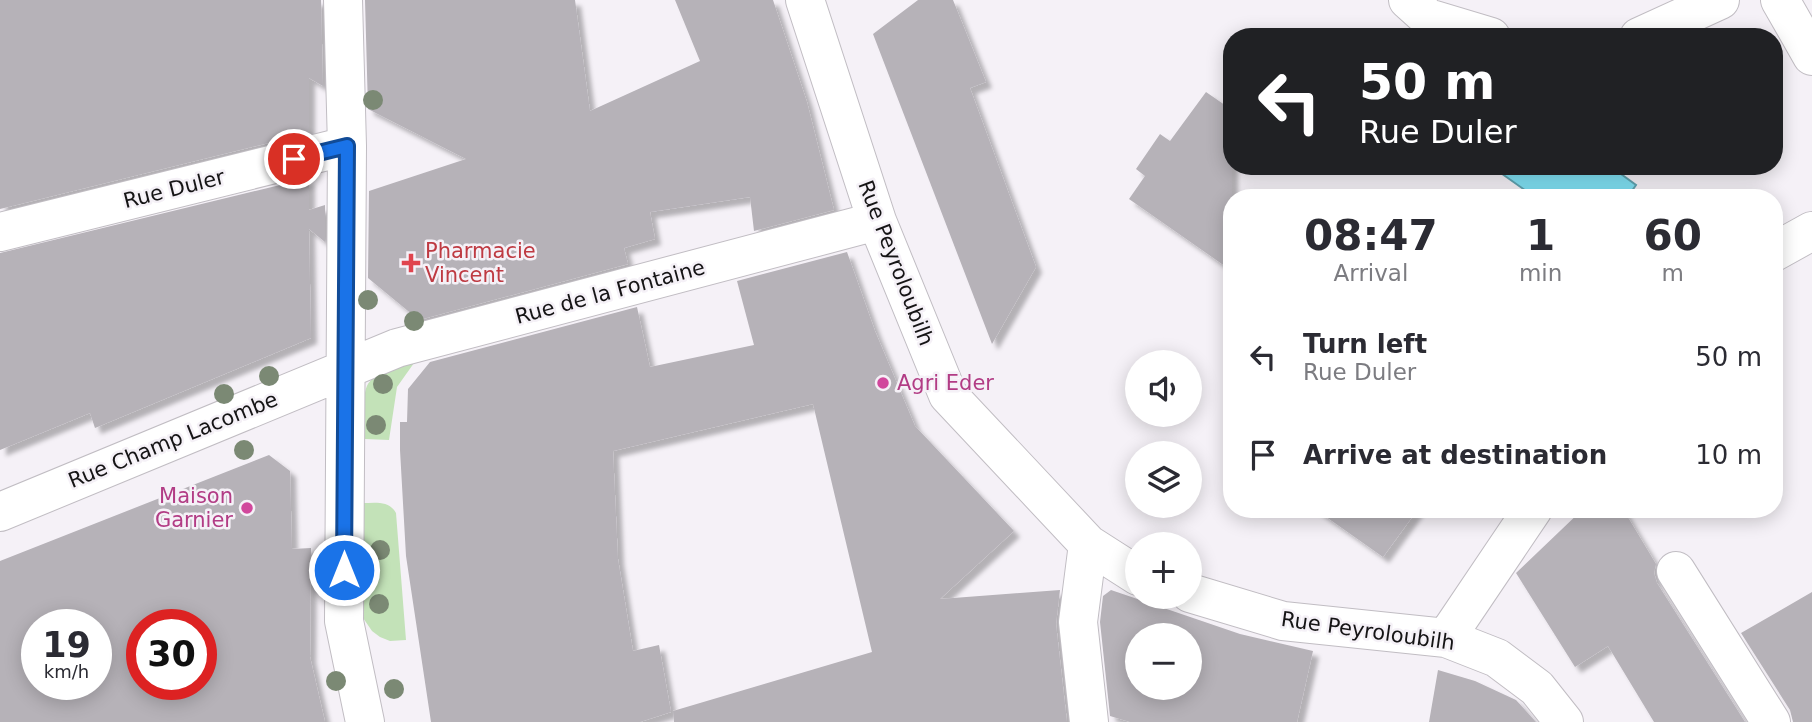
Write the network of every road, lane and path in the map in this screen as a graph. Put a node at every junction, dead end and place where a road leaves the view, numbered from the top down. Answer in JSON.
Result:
{"nodes":[{"id":1,"x":343,"y":0,"type":"edge"},
{"id":2,"x":805,"y":0,"type":"edge"},
{"id":3,"x":1720,"y":0,"type":"edge"},
{"id":4,"x":1780,"y":0,"type":"edge"},
{"id":5,"x":1418,"y":9,"type":"edge"},
{"id":6,"x":1468,"y":28,"type":"edge"},
{"id":7,"x":1659,"y":28,"type":"edge"},
{"id":8,"x":1812,"y":56,"type":"edge"},
{"id":9,"x":347,"y":146,"type":"junction"},
{"id":10,"x":877,"y":221,"type":"junction"},
{"id":11,"x":1812,"y":231,"type":"edge"},
{"id":12,"x":0,"y":232,"type":"edge"},
{"id":13,"x":1783,"y":247,"type":"edge"},
{"id":14,"x":346,"y":369,"type":"junction"},
{"id":15,"x":0,"y":512,"type":"edge"},
{"id":16,"x":1527,"y":518,"type":"edge"},
{"id":17,"x":1088,"y":544,"type":"junction"},
{"id":18,"x":1125,"y":568,"type":"edge"},
{"id":19,"x":1676,"y":570,"type":"dead end"},
{"id":20,"x":1202,"y":597,"type":"edge"},
{"id":21,"x":1446,"y":638,"type":"junction"},
{"id":22,"x":364,"y":713,"type":"edge"},
{"id":23,"x":1089,"y":722,"type":"edge"},
{"id":24,"x":1564,"y":722,"type":"edge"},
{"id":25,"x":1771,"y":722,"type":"edge"}],
"edges":[{"from":1,"to":9,"type":"street"},
{"from":2,"to":10,"type":"street","name":"Rue Peyroloubilh"},
{"from":3,"to":7,"type":"street"},
{"from":4,"to":8,"type":"street"},
{"from":5,"to":6,"type":"street"},
{"from":9,"to":12,"type":"street","name":"Rue Duler"},
{"from":9,"to":14,"type":"street"},
{"from":10,"to":14,"type":"street","name":"Rue de la Fontaine"},
{"from":10,"to":17,"type":"street","name":"Rue Peyroloubilh"},
{"from":11,"to":13,"type":"street"},
{"from":14,"to":15,"type":"street","name":"Rue Champ Lacombe"},
{"from":14,"to":22,"type":"street"},
{"from":16,"to":21,"type":"street"},
{"from":17,"to":18,"type":"street","name":"Rue Peyroloubilh"},
{"from":17,"to":23,"type":"street"},
{"from":19,"to":25,"type":"street"},
{"from":20,"to":21,"type":"street","name":"Rue Peyroloubilh"},
{"from":21,"to":24,"type":"street","name":"Rue Peyroloubilh"}]}
